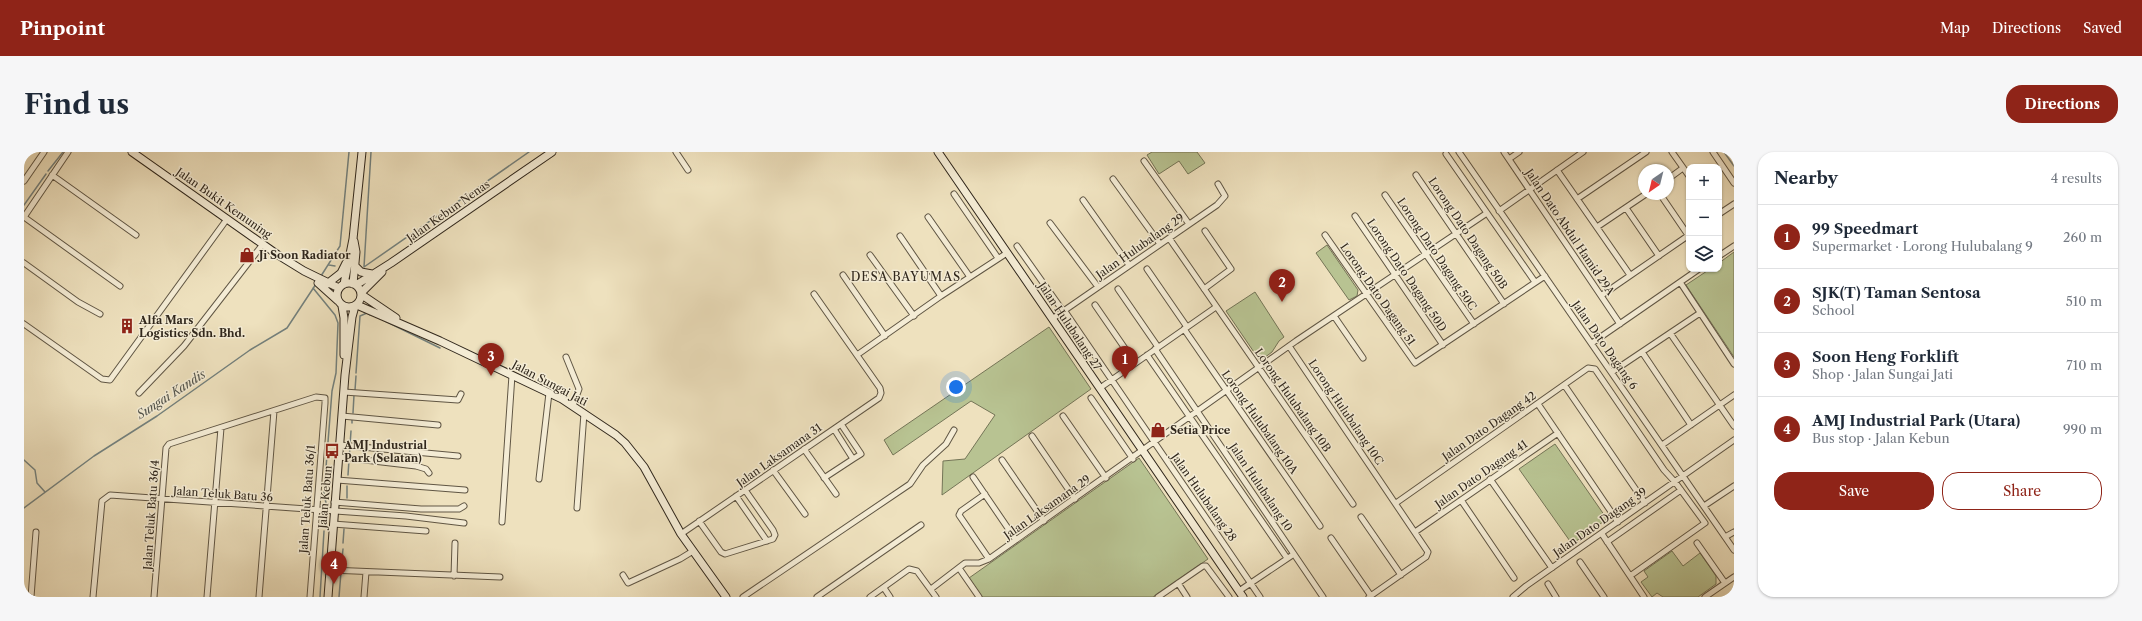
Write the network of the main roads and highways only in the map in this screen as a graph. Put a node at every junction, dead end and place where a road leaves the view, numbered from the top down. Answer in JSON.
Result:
{"nodes":[{"id":1,"x":132,"y":152,"type":"edge"},
{"id":2,"x":362,"y":152,"type":"edge"},
{"id":3,"x":552,"y":152,"type":"edge"},
{"id":4,"x":938,"y":152,"type":"edge"},
{"id":5,"x":353,"y":239,"type":"junction"},
{"id":6,"x":350,"y":250,"type":"junction"},
{"id":7,"x":391,"y":264,"type":"junction"},
{"id":8,"x":355,"y":266,"type":"junction"},
{"id":9,"x":304,"y":272,"type":"junction"},
{"id":10,"x":372,"y":274,"type":"junction"},
{"id":11,"x":326,"y":284,"type":"junction"},
{"id":12,"x":354,"y":284,"type":"junction"},
{"id":13,"x":342,"y":286,"type":"junction"},
{"id":14,"x":361,"y":294,"type":"junction"},
{"id":15,"x":340,"y":303,"type":"junction"},
{"id":16,"x":356,"y":306,"type":"junction"},
{"id":17,"x":411,"y":328,"type":"junction"},
{"id":18,"x":345,"y":375,"type":"junction"},
{"id":19,"x":1241,"y":594,"type":"edge"},
{"id":20,"x":328,"y":597,"type":"edge"},
{"id":21,"x":726,"y":597,"type":"edge"}],
"edges":[{"from":1,"to":9,"type":"main road","name":"Jalan Bukit Kemuning"},
{"from":2,"to":5,"type":"main road"},
{"from":3,"to":7,"type":"main road","name":"Jalan Kebun Nenas"},
{"from":4,"to":19,"type":"main road","name":"Jalan Hulubalang 27"},
{"from":5,"to":6,"type":"main road"},
{"from":5,"to":8,"type":"main road"},
{"from":6,"to":11,"type":"main road"},
{"from":6,"to":13,"type":"main road"},
{"from":7,"to":10,"type":"main road","name":"Jalan Kebun Nenas"},
{"from":7,"to":14,"type":"main road"},
{"from":8,"to":10,"type":"main road"},
{"from":8,"to":12,"type":"main road"},
{"from":9,"to":11,"type":"main road","name":"Jalan Bukit Kemuning"},
{"from":9,"to":15,"type":"main road","name":"Jalan Bukit Kemuning"},
{"from":10,"to":12,"type":"main road","name":"Jalan Kebun Nenas"},
{"from":11,"to":13,"type":"main road","name":"Jalan Bukit Kemuning"},
{"from":12,"to":13,"type":"main road"},
{"from":12,"to":14,"type":"main road"},
{"from":13,"to":15,"type":"main road"},
{"from":14,"to":16,"type":"main road"},
{"from":14,"to":17,"type":"main road"},
{"from":15,"to":16,"type":"main road"},
{"from":15,"to":18,"type":"main road","name":"Jalan Kebun"},
{"from":16,"to":17,"type":"main road","name":"Jalan Sungai Jati"},
{"from":16,"to":18,"type":"main road","name":"Jalan Kebun"},
{"from":17,"to":21,"type":"main road","name":"Jalan Sungai Jati"},
{"from":18,"to":20,"type":"main road","name":"Jalan Kebun"}]}
